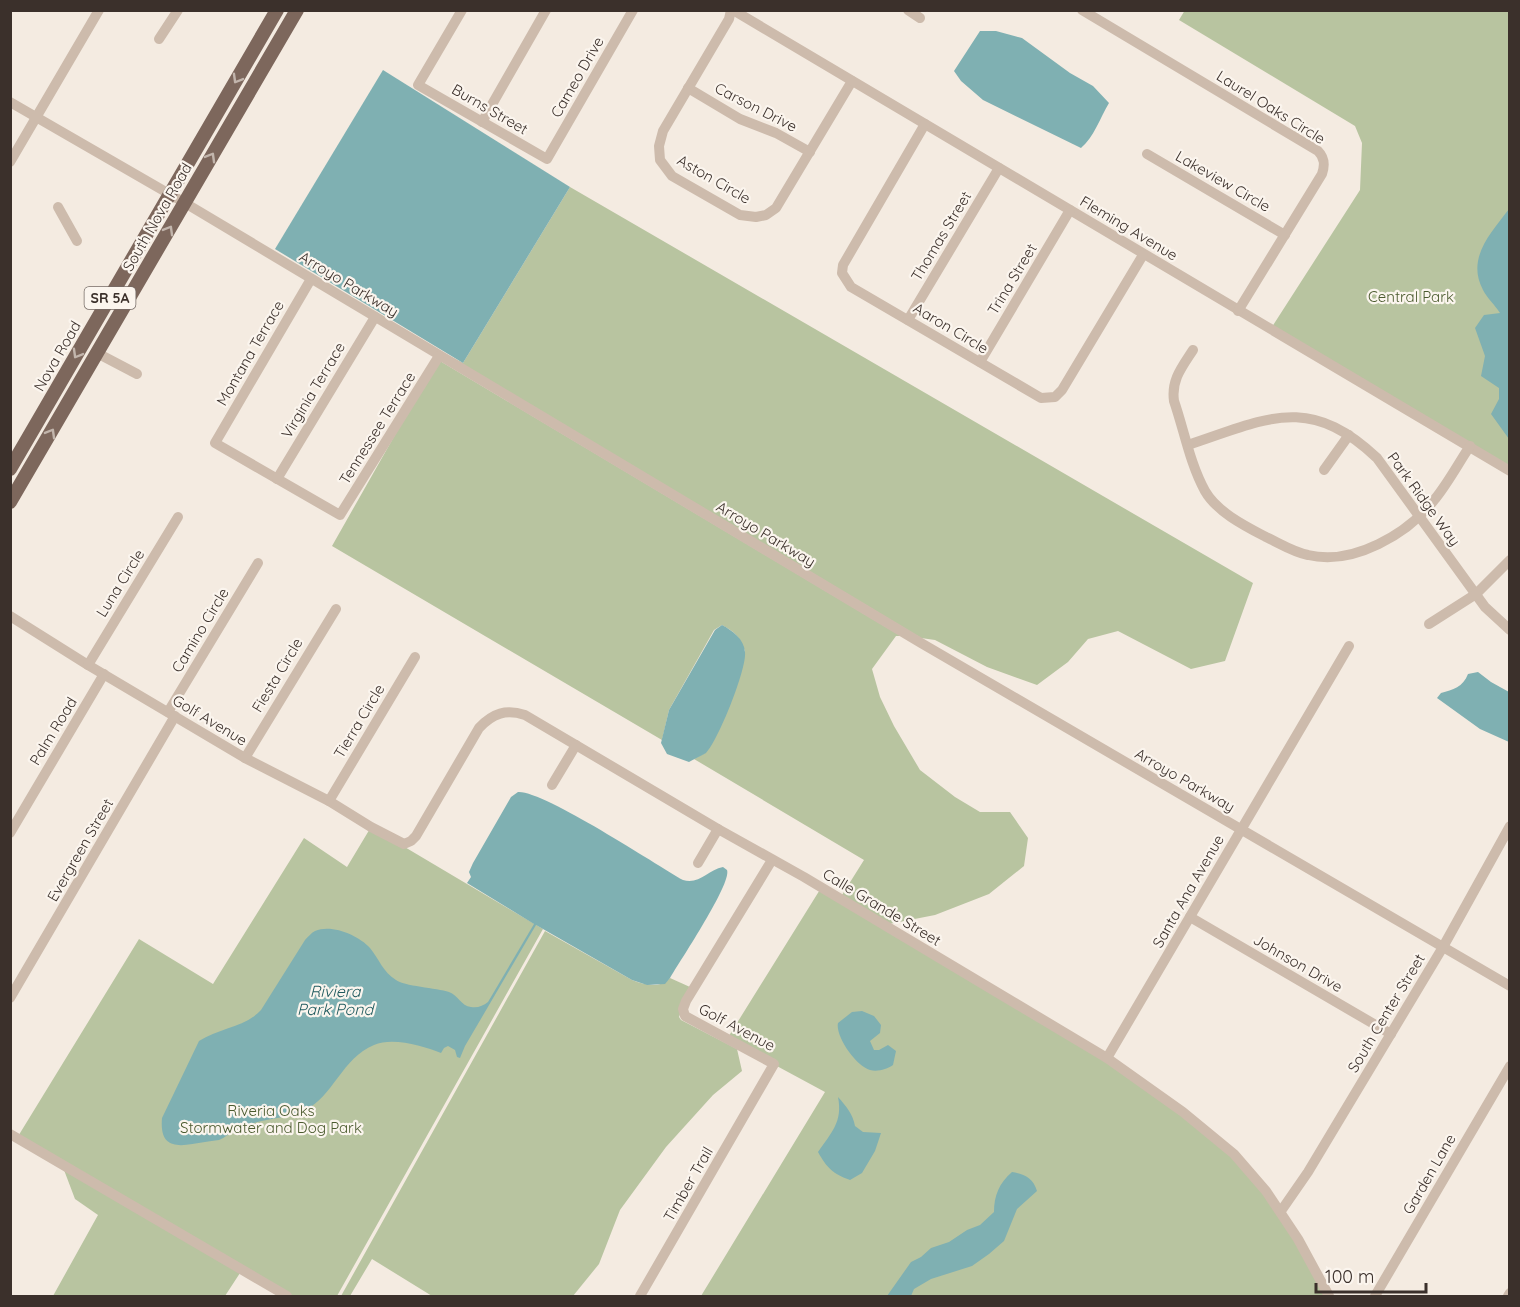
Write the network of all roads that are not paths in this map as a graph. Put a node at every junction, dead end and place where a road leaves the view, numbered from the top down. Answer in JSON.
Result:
{"nodes":[{"id":1,"x":99,"y":10,"type":"edge"},
{"id":2,"x":178,"y":10,"type":"edge"},
{"id":3,"x":277,"y":10,"type":"edge"},
{"id":4,"x":297,"y":10,"type":"edge"},
{"id":5,"x":462,"y":10,"type":"edge"},
{"id":6,"x":546,"y":10,"type":"edge"},
{"id":7,"x":633,"y":10,"type":"edge"},
{"id":8,"x":732,"y":10,"type":"edge"},
{"id":9,"x":908,"y":10,"type":"edge"},
{"id":10,"x":1082,"y":10,"type":"edge"},
{"id":11,"x":920,"y":18,"type":"dead end"},
{"id":12,"x":159,"y":39,"type":"dead end"},
{"id":13,"x":255,"y":49,"type":"junction"},
{"id":14,"x":258,"y":77,"type":"junction"},
{"id":15,"x":852,"y":81,"type":"junction"},
{"id":16,"x":688,"y":88,"type":"junction"},
{"id":17,"x":10,"y":102,"type":"edge"},
{"id":18,"x":37,"y":117,"type":"junction"},
{"id":19,"x":482,"y":122,"type":"junction"},
{"id":20,"x":925,"y":124,"type":"junction"},
{"id":21,"x":810,"y":152,"type":"junction"},
{"id":22,"x":1147,"y":154,"type":"dead end"},
{"id":23,"x":547,"y":159,"type":"joint"},
{"id":24,"x":10,"y":162,"type":"edge"},
{"id":25,"x":999,"y":168,"type":"junction"},
{"id":26,"x":170,"y":194,"type":"junction"},
{"id":27,"x":185,"y":203,"type":"junction"},
{"id":28,"x":58,"y":207,"type":"dead end"},
{"id":29,"x":1070,"y":210,"type":"junction"},
{"id":30,"x":1285,"y":235,"type":"junction"},
{"id":31,"x":77,"y":241,"type":"dead end"},
{"id":32,"x":1143,"y":255,"type":"junction"},
{"id":33,"x":311,"y":279,"type":"junction"},
{"id":34,"x":1238,"y":310,"type":"junction"},
{"id":35,"x":375,"y":316,"type":"junction"},
{"id":36,"x":908,"y":320,"type":"junction"},
{"id":37,"x":92,"y":329,"type":"junction"},
{"id":38,"x":1193,"y":350,"type":"dead end"},
{"id":39,"x":96,"y":355,"type":"junction"},
{"id":40,"x":439,"y":356,"type":"junction"},
{"id":41,"x":980,"y":362,"type":"junction"},
{"id":42,"x":137,"y":374,"type":"dead end"},
{"id":43,"x":1349,"y":435,"type":"junction"},
{"id":44,"x":28,"y":439,"type":"junction"},
{"id":45,"x":1188,"y":445,"type":"junction"},
{"id":46,"x":1470,"y":446,"type":"junction"},
{"id":47,"x":10,"y":468,"type":"edge"},
{"id":48,"x":30,"y":468,"type":"junction"},
{"id":49,"x":1324,"y":470,"type":"dead end"},
{"id":50,"x":1509,"y":471,"type":"edge"},
{"id":51,"x":277,"y":479,"type":"junction"},
{"id":52,"x":10,"y":502,"type":"edge"},
{"id":53,"x":178,"y":517,"type":"dead end"},
{"id":54,"x":1418,"y":518,"type":"junction"},
{"id":55,"x":1509,"y":560,"type":"edge"},
{"id":56,"x":258,"y":563,"type":"dead end"},
{"id":57,"x":1476,"y":594,"type":"junction"},
{"id":58,"x":336,"y":609,"type":"dead end"},
{"id":59,"x":10,"y":616,"type":"edge"},
{"id":60,"x":1429,"y":624,"type":"dead end"},
{"id":61,"x":1509,"y":630,"type":"edge"},
{"id":62,"x":1349,"y":646,"type":"dead end"},
{"id":63,"x":415,"y":657,"type":"dead end"},
{"id":64,"x":88,"y":665,"type":"junction"},
{"id":65,"x":104,"y":674,"type":"junction"},
{"id":66,"x":171,"y":714,"type":"junction"},
{"id":67,"x":576,"y":745,"type":"junction"},
{"id":68,"x":245,"y":758,"type":"junction"},
{"id":69,"x":552,"y":785,"type":"dead end"},
{"id":70,"x":329,"y":801,"type":"junction"},
{"id":71,"x":1509,"y":826,"type":"edge"},
{"id":72,"x":718,"y":829,"type":"junction"},
{"id":73,"x":1241,"y":830,"type":"junction"},
{"id":74,"x":10,"y":833,"type":"edge"},
{"id":75,"x":399,"y":842,"type":"joint"},
{"id":76,"x":772,"y":860,"type":"junction"},
{"id":77,"x":698,"y":863,"type":"dead end"},
{"id":78,"x":1190,"y":917,"type":"junction"},
{"id":79,"x":1443,"y":947,"type":"junction"},
{"id":80,"x":1509,"y":986,"type":"edge"},
{"id":81,"x":10,"y":998,"type":"edge"},
{"id":82,"x":1390,"y":1034,"type":"junction"},
{"id":83,"x":1107,"y":1058,"type":"junction"},
{"id":84,"x":774,"y":1064,"type":"joint"},
{"id":85,"x":1509,"y":1066,"type":"edge"},
{"id":86,"x":10,"y":1134,"type":"edge"},
{"id":87,"x":1281,"y":1211,"type":"junction"},
{"id":88,"x":287,"y":1296,"type":"edge"},
{"id":89,"x":640,"y":1296,"type":"edge"},
{"id":90,"x":1329,"y":1296,"type":"edge"},
{"id":91,"x":1375,"y":1296,"type":"edge"}],
"edges":[{"from":1,"to":18,"type":"street"},
{"from":2,"to":12,"type":"street"},
{"from":3,"to":13,"type":"main road","name":"Nova Road","number":"SR 5A"},
{"from":4,"to":14,"type":"main road","name":"South Nova Road","number":"SR 5A"},
{"from":5,"to":19,"type":"street","name":"Burns Street"},
{"from":6,"to":19,"type":"street"},
{"from":7,"to":23,"type":"street","name":"Cameo Drive"},
{"from":8,"to":15,"type":"street","name":"Fleming Avenue"},
{"from":8,"to":16,"type":"street","name":"Aston Circle"},
{"from":9,"to":11,"type":"street"},
{"from":10,"to":30,"type":"street","name":"Laurel Oaks Circle"},
{"from":13,"to":14,"type":"main road"},
{"from":13,"to":26,"type":"main road","name":"Nova Road","number":"SR 5A","one_way":true},
{"from":27,"to":14,"type":"main road","name":"South Nova Road","number":"SR 5A","one_way":true},
{"from":15,"to":20,"type":"street","name":"Fleming Avenue"},
{"from":15,"to":21,"type":"street","name":"Aston Circle"},
{"from":16,"to":21,"type":"street","name":"Carson Drive"},
{"from":16,"to":21,"type":"street","name":"Aston Circle"},
{"from":17,"to":18,"type":"street","name":"Arroyo Parkway"},
{"from":18,"to":24,"type":"street"},
{"from":18,"to":26,"type":"street","name":"Arroyo Parkway"},
{"from":19,"to":23,"type":"street","name":"Burns Street"},
{"from":20,"to":25,"type":"street","name":"Fleming Avenue"},
{"from":20,"to":36,"type":"street","name":"Aaron Circle"},
{"from":22,"to":30,"type":"street","name":"Lakeview Circle"},
{"from":25,"to":29,"type":"street","name":"Fleming Avenue"},
{"from":25,"to":36,"type":"street","name":"Thomas Street"},
{"from":26,"to":27,"type":"street","name":"Arroyo Parkway"},
{"from":26,"to":37,"type":"main road","name":"Nova Road","number":"SR 5A"},
{"from":27,"to":33,"type":"street","name":"Arroyo Parkway"},
{"from":39,"to":27,"type":"main road","name":"South Nova Road","number":"SR 5A","one_way":true},
{"from":28,"to":31,"type":"street"},
{"from":29,"to":32,"type":"street","name":"Fleming Avenue"},
{"from":29,"to":41,"type":"street","name":"Trina Street"},
{"from":30,"to":34,"type":"street","name":"Laurel Oaks Circle"},
{"from":32,"to":34,"type":"street","name":"Fleming Avenue"},
{"from":32,"to":41,"type":"street","name":"Aaron Circle"},
{"from":33,"to":35,"type":"street","name":"Arroyo Parkway"},
{"from":33,"to":51,"type":"street","name":"Montana Terrace"},
{"from":34,"to":46,"type":"street","name":"Fleming Avenue"},
{"from":35,"to":40,"type":"street","name":"Arroyo Parkway"},
{"from":35,"to":51,"type":"street","name":"Virginia Terrace"},
{"from":36,"to":41,"type":"street","name":"Aaron Circle"},
{"from":37,"to":39,"type":"main road"},
{"from":37,"to":44,"type":"main road","name":"Nova Road","number":"SR 5A","one_way":true},
{"from":38,"to":45,"type":"street"},
{"from":39,"to":42,"type":"street"},
{"from":48,"to":39,"type":"main road","name":"South Nova Road","number":"SR 5A","one_way":true},
{"from":40,"to":51,"type":"street","name":"Tennessee Terrace"},
{"from":40,"to":73,"type":"street","name":"Arroyo Parkway"},
{"from":43,"to":45,"type":"street","name":"Park Ridge Way"},
{"from":43,"to":49,"type":"street"},
{"from":43,"to":54,"type":"street","name":"Park Ridge Way"},
{"from":44,"to":47,"type":"main road","name":"Nova Road","number":"SR 5A"},
{"from":44,"to":48,"type":"main road"},
{"from":45,"to":54,"type":"street"},
{"from":46,"to":50,"type":"street","name":"Fleming Avenue"},
{"from":46,"to":54,"type":"street"},
{"from":48,"to":52,"type":"main road","name":"South Nova Road","number":"SR 5A"},
{"from":53,"to":64,"type":"street","name":"Luna Circle"},
{"from":54,"to":57,"type":"street","name":"Park Ridge Way"},
{"from":55,"to":57,"type":"street"},
{"from":56,"to":66,"type":"street","name":"Camino Circle"},
{"from":57,"to":60,"type":"street"},
{"from":57,"to":61,"type":"street","name":"Park Ridge Way"},
{"from":58,"to":68,"type":"street","name":"Fiesta Circle"},
{"from":59,"to":64,"type":"street","name":"Golf Avenue"},
{"from":62,"to":73,"type":"street","name":"Santa Ana Avenue"},
{"from":63,"to":70,"type":"street","name":"Tierra Circle"},
{"from":64,"to":65,"type":"street","name":"Golf Avenue"},
{"from":65,"to":66,"type":"street","name":"Golf Avenue"},
{"from":65,"to":74,"type":"street","name":"Palm Road"},
{"from":66,"to":68,"type":"street","name":"Golf Avenue"},
{"from":66,"to":81,"type":"street","name":"Evergreen Street"},
{"from":67,"to":69,"type":"street"},
{"from":67,"to":72,"type":"street","name":"Calle Grande Street"},
{"from":67,"to":75,"type":"street","name":"Calle Grande Street"},
{"from":68,"to":70,"type":"street","name":"Golf Avenue"},
{"from":70,"to":75,"type":"street","name":"Golf Avenue"},
{"from":71,"to":79,"type":"street","name":"South Center Street"},
{"from":72,"to":76,"type":"street","name":"Calle Grande Street"},
{"from":72,"to":77,"type":"street"},
{"from":73,"to":78,"type":"street","name":"Santa Ana Avenue"},
{"from":73,"to":79,"type":"street","name":"Arroyo Parkway"},
{"from":76,"to":83,"type":"street","name":"Calle Grande Street"},
{"from":76,"to":84,"type":"street","name":"Golf Avenue"},
{"from":78,"to":82,"type":"street","name":"Johnson Drive"},
{"from":78,"to":83,"type":"street","name":"Santa Ana Avenue"},
{"from":79,"to":80,"type":"street","name":"Arroyo Parkway"},
{"from":79,"to":82,"type":"street","name":"South Center Street"},
{"from":82,"to":87,"type":"street","name":"South Center Street"},
{"from":83,"to":87,"type":"street","name":"Calle Grande Street"},
{"from":84,"to":89,"type":"street","name":"Timber Trail"},
{"from":85,"to":91,"type":"street","name":"Garden Lane"},
{"from":86,"to":88,"type":"street"},
{"from":87,"to":90,"type":"street","name":"Calle Grande Street"}]}
